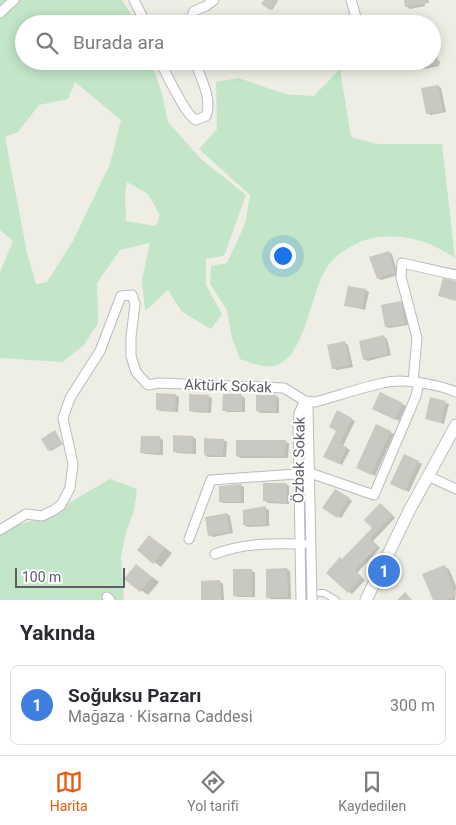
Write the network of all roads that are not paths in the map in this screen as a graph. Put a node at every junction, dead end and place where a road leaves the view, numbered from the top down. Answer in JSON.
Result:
{"nodes":[{"id":1,"x":14,"y":0,"type":"edge"},
{"id":2,"x":134,"y":0,"type":"edge"},
{"id":3,"x":214,"y":0,"type":"edge"},
{"id":4,"x":351,"y":0,"type":"edge"},
{"id":5,"x":0,"y":13,"type":"edge"},
{"id":6,"x":142,"y":15,"type":"edge"},
{"id":7,"x":192,"y":15,"type":"edge"},
{"id":8,"x":355,"y":15,"type":"edge"},
{"id":9,"x":165,"y":70,"type":"edge"},
{"id":10,"x":198,"y":70,"type":"edge"},
{"id":11,"x":456,"y":275,"type":"edge"},
{"id":12,"x":416,"y":383,"type":"junction"},
{"id":13,"x":456,"y":392,"type":"edge"},
{"id":14,"x":305,"y":401,"type":"junction"},
{"id":15,"x":456,"y":425,"type":"edge"},
{"id":16,"x":310,"y":473,"type":"junction"},
{"id":17,"x":298,"y":474,"type":"junction"},
{"id":18,"x":428,"y":476,"type":"junction"},
{"id":19,"x":456,"y":489,"type":"edge"},
{"id":20,"x":0,"y":530,"type":"edge"},
{"id":21,"x":189,"y":539,"type":"dead end"},
{"id":22,"x":299,"y":544,"type":"junction"},
{"id":23,"x":311,"y":545,"type":"junction"},
{"id":24,"x":215,"y":554,"type":"dead end"},
{"id":25,"x":320,"y":592,"type":"dead end"},
{"id":26,"x":301,"y":600,"type":"edge"},
{"id":27,"x":312,"y":600,"type":"edge"},
{"id":28,"x":336,"y":600,"type":"edge"},
{"id":29,"x":366,"y":600,"type":"edge"}],
"edges":[{"from":1,"to":5,"type":"street"},
{"from":2,"to":6,"type":"street"},
{"from":3,"to":7,"type":"street"},
{"from":4,"to":8,"type":"street"},
{"from":9,"to":10,"type":"street"},
{"from":11,"to":12,"type":"street"},
{"from":12,"to":13,"type":"street"},
{"from":12,"to":14,"type":"street"},
{"from":12,"to":16,"type":"street"},
{"from":14,"to":16,"type":"street","name":"Özbak Sokak"},
{"from":14,"to":17,"type":"street","name":"Özbak Sokak"},
{"from":14,"to":20,"type":"street","name":"Aktürk Sokak"},
{"from":15,"to":18,"type":"street"},
{"from":16,"to":17,"type":"street"},
{"from":16,"to":23,"type":"street","name":"Özbak Sokak"},
{"from":17,"to":21,"type":"street"},
{"from":17,"to":22,"type":"street","name":"Özbak Sokak"},
{"from":18,"to":19,"type":"street"},
{"from":18,"to":29,"type":"street"},
{"from":22,"to":23,"type":"street"},
{"from":22,"to":24,"type":"street"},
{"from":22,"to":26,"type":"street","name":"Özbak Sokak"},
{"from":23,"to":27,"type":"street","name":"Özbak Sokak"},
{"from":25,"to":28,"type":"street"}]}
